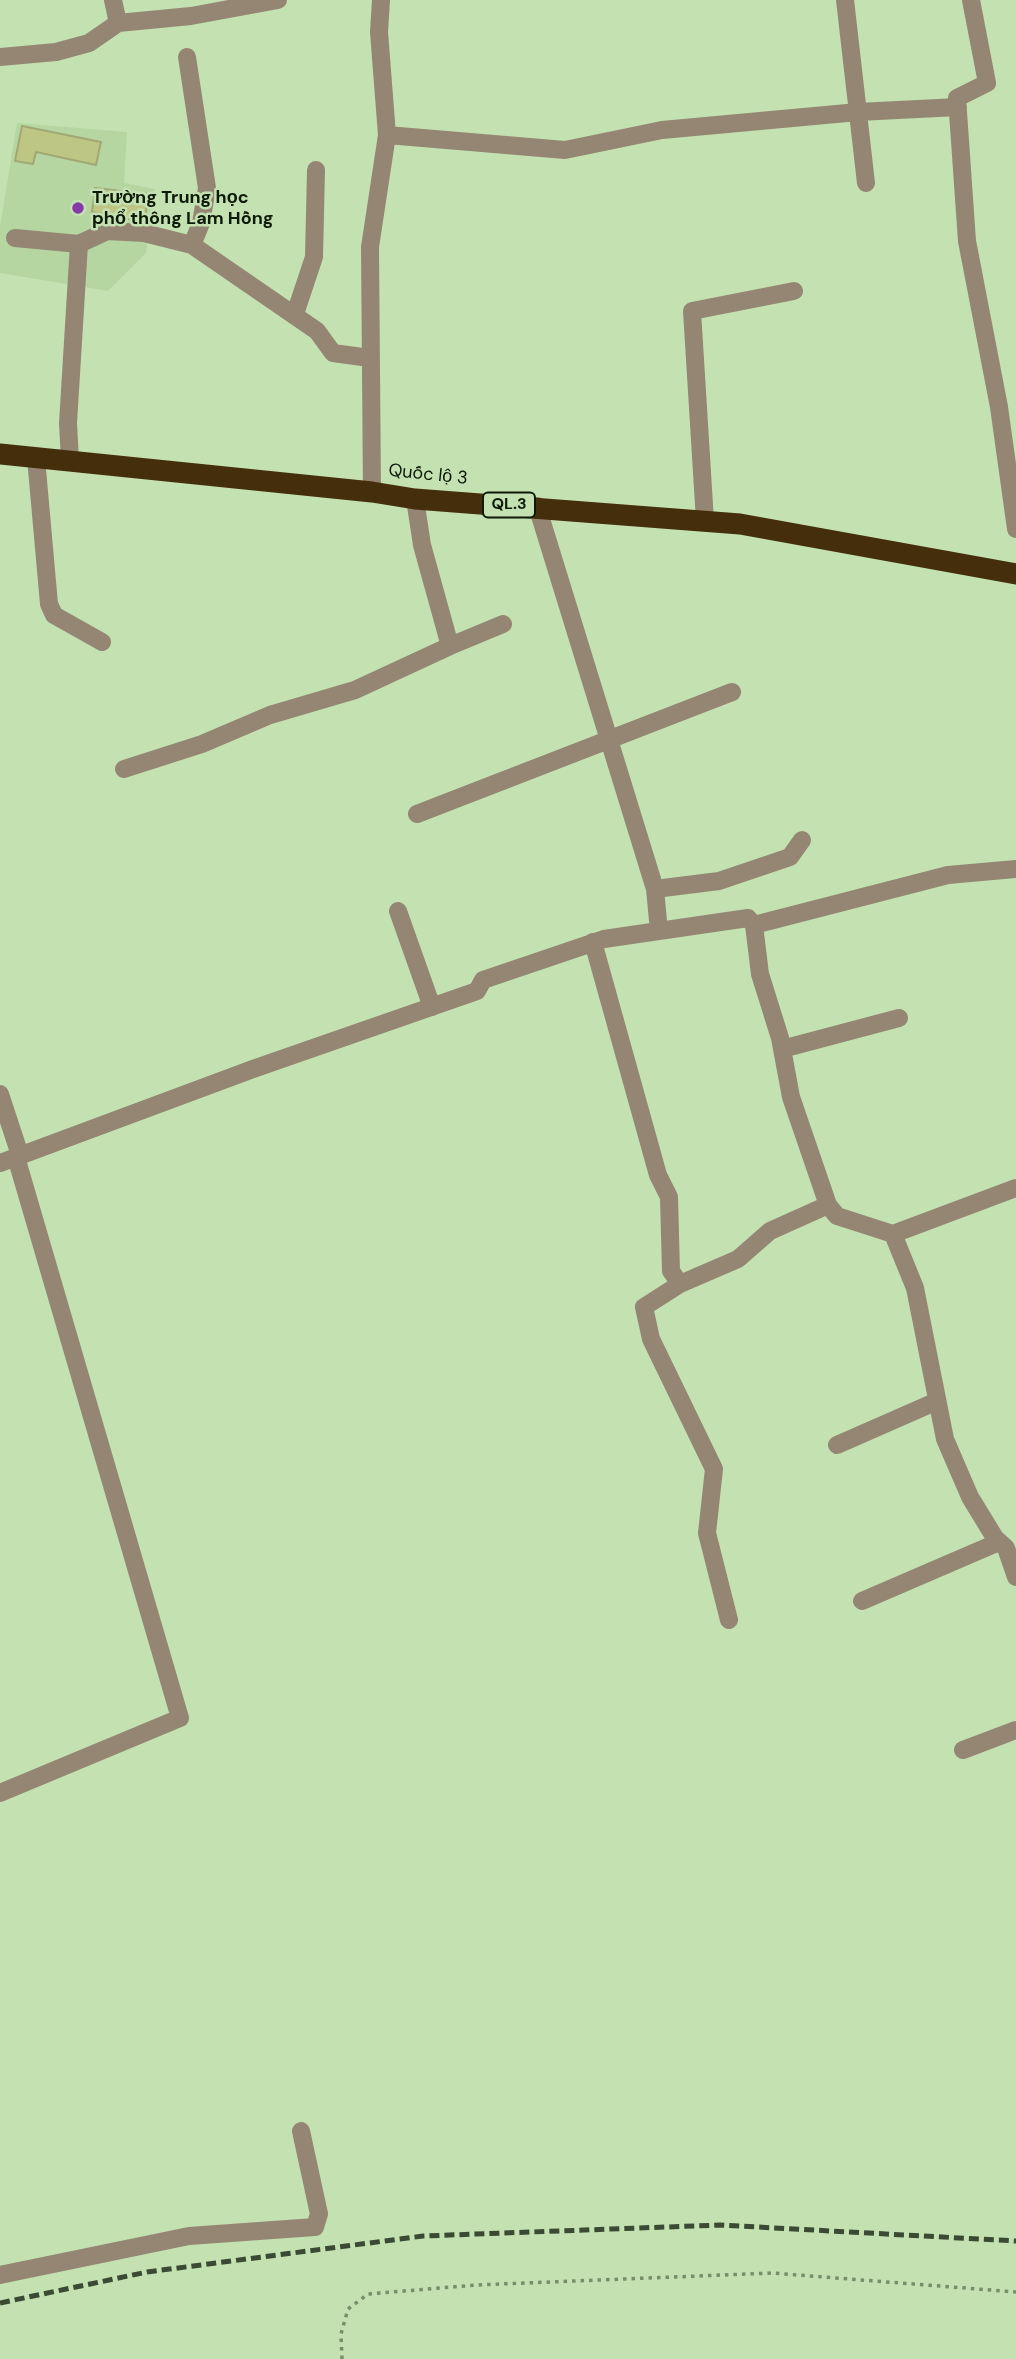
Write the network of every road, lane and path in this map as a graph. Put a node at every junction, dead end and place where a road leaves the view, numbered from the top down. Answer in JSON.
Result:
{"nodes":[{"id":1,"x":113,"y":0,"type":"edge"},
{"id":2,"x":278,"y":0,"type":"edge"},
{"id":3,"x":381,"y":0,"type":"edge"},
{"id":4,"x":845,"y":0,"type":"edge"},
{"id":5,"x":971,"y":0,"type":"edge"},
{"id":6,"x":190,"y":8,"type":"edge"},
{"id":7,"x":118,"y":23,"type":"junction"},
{"id":8,"x":0,"y":57,"type":"edge"},
{"id":9,"x":187,"y":57,"type":"dead end"},
{"id":10,"x":958,"y":107,"type":"junction"},
{"id":11,"x":858,"y":112,"type":"junction"},
{"id":12,"x":387,"y":135,"type":"junction"},
{"id":13,"x":316,"y":170,"type":"dead end"},
{"id":14,"x":866,"y":183,"type":"dead end"},
{"id":15,"x":15,"y":237,"type":"dead end"},
{"id":16,"x":79,"y":244,"type":"junction"},
{"id":17,"x":192,"y":245,"type":"junction"},
{"id":18,"x":793,"y":291,"type":"dead end"},
{"id":19,"x":295,"y":314,"type":"junction"},
{"id":20,"x":370,"y":358,"type":"junction"},
{"id":21,"x":0,"y":454,"type":"edge"},
{"id":22,"x":36,"y":458,"type":"junction"},
{"id":23,"x":70,"y":461,"type":"junction"},
{"id":24,"x":372,"y":492,"type":"junction"},
{"id":25,"x":415,"y":499,"type":"junction"},
{"id":26,"x":537,"y":506,"type":"junction"},
{"id":27,"x":705,"y":521,"type":"junction"},
{"id":28,"x":1016,"y":529,"type":"edge"},
{"id":29,"x":1016,"y":574,"type":"edge"},
{"id":30,"x":503,"y":624,"type":"dead end"},
{"id":31,"x":102,"y":642,"type":"dead end"},
{"id":32,"x":450,"y":646,"type":"junction"},
{"id":33,"x":732,"y":692,"type":"dead end"},
{"id":34,"x":608,"y":741,"type":"junction"},
{"id":35,"x":124,"y":769,"type":"dead end"},
{"id":36,"x":417,"y":814,"type":"dead end"},
{"id":37,"x":802,"y":840,"type":"dead end"},
{"id":38,"x":1016,"y":869,"type":"edge"},
{"id":39,"x":655,"y":889,"type":"junction"},
{"id":40,"x":398,"y":911,"type":"dead end"},
{"id":41,"x":754,"y":925,"type":"junction"},
{"id":42,"x":659,"y":931,"type":"junction"},
{"id":43,"x":593,"y":942,"type":"junction"},
{"id":44,"x":432,"y":1006,"type":"junction"},
{"id":45,"x":899,"y":1018,"type":"dead end"},
{"id":46,"x":782,"y":1049,"type":"junction"},
{"id":47,"x":0,"y":1094,"type":"edge"},
{"id":48,"x":12,"y":1158,"type":"edge"},
{"id":49,"x":1016,"y":1188,"type":"edge"},
{"id":50,"x":828,"y":1205,"type":"junction"},
{"id":51,"x":892,"y":1234,"type":"junction"},
{"id":52,"x":680,"y":1284,"type":"junction"},
{"id":53,"x":935,"y":1402,"type":"junction"},
{"id":54,"x":836,"y":1446,"type":"dead end"},
{"id":55,"x":999,"y":1542,"type":"junction"},
{"id":56,"x":1016,"y":1577,"type":"edge"},
{"id":57,"x":862,"y":1601,"type":"dead end"},
{"id":58,"x":729,"y":1620,"type":"dead end"},
{"id":59,"x":1016,"y":1730,"type":"edge"},
{"id":60,"x":963,"y":1750,"type":"dead end"},
{"id":61,"x":0,"y":1793,"type":"edge"},
{"id":62,"x":301,"y":2131,"type":"dead end"},
{"id":63,"x":0,"y":2275,"type":"edge"},
{"id":64,"x":1016,"y":2292,"type":"edge"},
{"id":65,"x":342,"y":2359,"type":"edge"}],
"edges":[{"from":1,"to":7,"type":"street"},
{"from":2,"to":6,"type":"street"},
{"from":3,"to":12,"type":"street"},
{"from":4,"to":11,"type":"street"},
{"from":5,"to":10,"type":"street"},
{"from":6,"to":7,"type":"street"},
{"from":7,"to":8,"type":"street"},
{"from":9,"to":17,"type":"street"},
{"from":10,"to":11,"type":"street"},
{"from":10,"to":28,"type":"street"},
{"from":11,"to":12,"type":"street"},
{"from":11,"to":14,"type":"street"},
{"from":12,"to":20,"type":"street"},
{"from":13,"to":19,"type":"street"},
{"from":15,"to":16,"type":"street"},
{"from":16,"to":17,"type":"street"},
{"from":16,"to":23,"type":"street"},
{"from":17,"to":19,"type":"street"},
{"from":18,"to":27,"type":"street"},
{"from":19,"to":20,"type":"street"},
{"from":20,"to":24,"type":"street"},
{"from":21,"to":22,"type":"highway","name":"Quốc lộ 3","number":"QL.3"},
{"from":22,"to":23,"type":"highway","name":"Quốc lộ 3","number":"QL.3"},
{"from":22,"to":31,"type":"street"},
{"from":23,"to":24,"type":"highway","name":"Quốc lộ 3","number":"QL.3"},
{"from":24,"to":25,"type":"highway","name":"Quốc lộ 3","number":"QL.3"},
{"from":25,"to":26,"type":"highway","name":"Quốc lộ 3","number":"QL.3"},
{"from":25,"to":32,"type":"street"},
{"from":26,"to":27,"type":"highway","name":"Quốc lộ 3","number":"QL.3"},
{"from":26,"to":34,"type":"street"},
{"from":27,"to":29,"type":"highway","name":"Quốc lộ 3","number":"QL.3"},
{"from":30,"to":32,"type":"street"},
{"from":32,"to":35,"type":"street"},
{"from":33,"to":34,"type":"street"},
{"from":34,"to":36,"type":"street"},
{"from":34,"to":39,"type":"street"},
{"from":37,"to":39,"type":"street"},
{"from":38,"to":41,"type":"street"},
{"from":39,"to":42,"type":"street"},
{"from":40,"to":44,"type":"street"},
{"from":41,"to":42,"type":"street"},
{"from":41,"to":46,"type":"street"},
{"from":42,"to":43,"type":"street"},
{"from":43,"to":44,"type":"street"},
{"from":43,"to":52,"type":"street"},
{"from":44,"to":48,"type":"street"},
{"from":45,"to":46,"type":"street"},
{"from":46,"to":50,"type":"street"},
{"from":47,"to":48,"type":"street"},
{"from":48,"to":61,"type":"street"},
{"from":49,"to":51,"type":"street"},
{"from":50,"to":51,"type":"street"},
{"from":50,"to":52,"type":"street"},
{"from":51,"to":53,"type":"street"},
{"from":52,"to":58,"type":"street"},
{"from":53,"to":54,"type":"street"},
{"from":53,"to":55,"type":"street"},
{"from":55,"to":56,"type":"street"},
{"from":55,"to":57,"type":"street"},
{"from":59,"to":60,"type":"street"},
{"from":62,"to":63,"type":"street"},
{"from":64,"to":65,"type":"path"}]}
